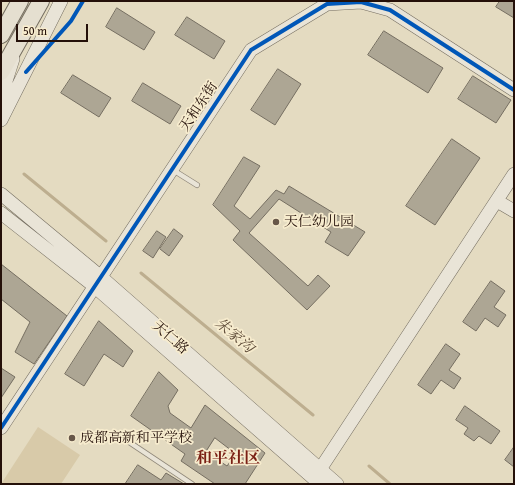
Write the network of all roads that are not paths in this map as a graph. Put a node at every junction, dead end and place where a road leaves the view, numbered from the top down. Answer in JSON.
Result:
{"nodes":[{"id":1,"x":20,"y":1,"type":"edge"},
{"id":2,"x":41,"y":1,"type":"edge"},
{"id":3,"x":61,"y":1,"type":"edge"},
{"id":4,"x":1,"y":35,"type":"edge"},
{"id":5,"x":19,"y":39,"type":"junction"},
{"id":6,"x":1,"y":72,"type":"edge"},
{"id":7,"x":514,"y":90,"type":"edge"},
{"id":8,"x":3,"y":117,"type":"edge"},
{"id":9,"x":172,"y":169,"type":"junction"},
{"id":10,"x":514,"y":174,"type":"edge"},
{"id":11,"x":197,"y":185,"type":"dead end"},
{"id":12,"x":1,"y":194,"type":"edge"},
{"id":13,"x":497,"y":201,"type":"junction"},
{"id":14,"x":514,"y":212,"type":"edge"},
{"id":15,"x":1,"y":213,"type":"edge"},
{"id":16,"x":97,"y":282,"type":"junction"},
{"id":17,"x":1,"y":428,"type":"edge"},
{"id":18,"x":126,"y":440,"type":"dead end"},
{"id":19,"x":316,"y":479,"type":"edge"},
{"id":20,"x":192,"y":484,"type":"edge"},
{"id":21,"x":336,"y":484,"type":"edge"}],
"edges":[{"from":1,"to":4,"type":"highway"},
{"from":2,"to":5,"type":"highway"},
{"from":3,"to":8,"type":"street"},
{"from":5,"to":6,"type":"highway"},
{"from":5,"to":8,"type":"street"},
{"from":7,"to":9,"type":"street","name":"天和东街"},
{"from":9,"to":11,"type":"lane"},
{"from":9,"to":16,"type":"street","name":"天和东街"},
{"from":10,"to":13,"type":"street"},
{"from":12,"to":16,"type":"street","name":"天仁路"},
{"from":13,"to":14,"type":"street"},
{"from":13,"to":19,"type":"street"},
{"from":15,"to":16,"type":"street","name":"天仁路"},
{"from":16,"to":17,"type":"street","name":"天和东街"},
{"from":16,"to":19,"type":"street","name":"天仁路"},
{"from":18,"to":20,"type":"lane"},
{"from":19,"to":21,"type":"street","name":"天仁路"}]}
